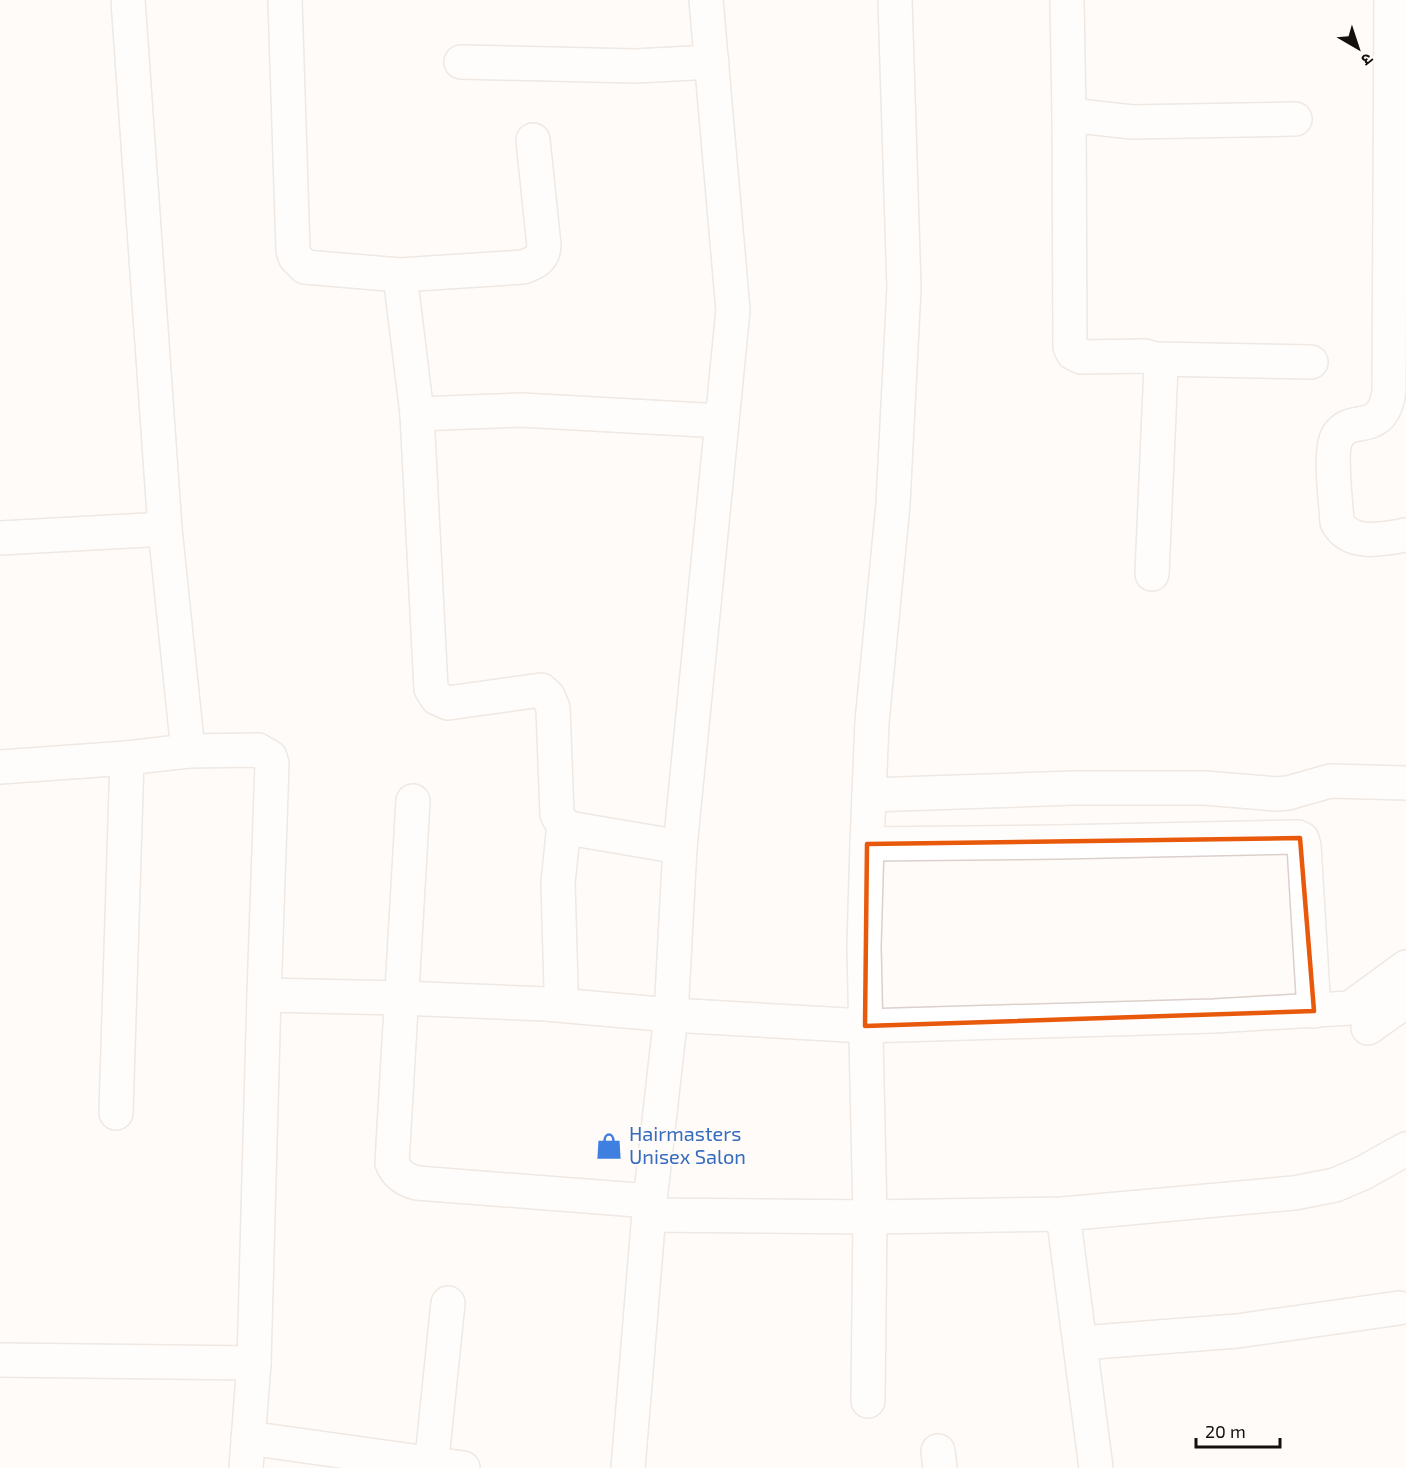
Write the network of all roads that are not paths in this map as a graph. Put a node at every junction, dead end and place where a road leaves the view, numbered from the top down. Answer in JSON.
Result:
{"nodes":[{"id":1,"x":128,"y":0,"type":"edge"},
{"id":2,"x":285,"y":0,"type":"edge"},
{"id":3,"x":706,"y":0,"type":"edge"},
{"id":4,"x":896,"y":0,"type":"edge"},
{"id":5,"x":1067,"y":0,"type":"edge"},
{"id":6,"x":1391,"y":0,"type":"edge"},
{"id":7,"x":460,"y":62,"type":"dead end"},
{"id":8,"x":712,"y":62,"type":"junction"},
{"id":9,"x":1070,"y":115,"type":"junction"},
{"id":10,"x":1295,"y":119,"type":"dead end"},
{"id":11,"x":533,"y":140,"type":"dead end"},
{"id":12,"x":400,"y":275,"type":"junction"},
{"id":13,"x":1155,"y":359,"type":"junction"},
{"id":14,"x":1311,"y":362,"type":"dead end"},
{"id":15,"x":417,"y":414,"type":"junction"},
{"id":16,"x":723,"y":421,"type":"junction"},
{"id":17,"x":165,"y":529,"type":"junction"},
{"id":18,"x":1406,"y":536,"type":"edge"},
{"id":19,"x":0,"y":538,"type":"edge"},
{"id":20,"x":1152,"y":574,"type":"dead end"},
{"id":21,"x":188,"y":751,"type":"junction"},
{"id":22,"x":127,"y":758,"type":"junction"},
{"id":23,"x":0,"y":767,"type":"edge"},
{"id":24,"x":1406,"y":783,"type":"edge"},
{"id":25,"x":869,"y":795,"type":"junction"},
{"id":26,"x":413,"y":801,"type":"dead end"},
{"id":27,"x":564,"y":824,"type":"junction"},
{"id":28,"x":867,"y":844,"type":"junction"},
{"id":29,"x":680,"y":847,"type":"junction"},
{"id":30,"x":1406,"y":966,"type":"edge"},
{"id":31,"x":561,"y":987,"type":"dead end"},
{"id":32,"x":264,"y":995,"type":"junction"},
{"id":33,"x":401,"y":998,"type":"junction"},
{"id":34,"x":1406,"y":1001,"type":"edge"},
{"id":35,"x":1314,"y":1011,"type":"junction"},
{"id":36,"x":671,"y":1015,"type":"junction"},
{"id":37,"x":865,"y":1026,"type":"junction"},
{"id":38,"x":1368,"y":1028,"type":"dead end"},
{"id":39,"x":116,"y":1113,"type":"dead end"},
{"id":40,"x":1406,"y":1149,"type":"edge"},
{"id":41,"x":650,"y":1208,"type":"junction"},
{"id":42,"x":1063,"y":1214,"type":"junction"},
{"id":43,"x":870,"y":1217,"type":"junction"},
{"id":44,"x":448,"y":1303,"type":"dead end"},
{"id":45,"x":1399,"y":1308,"type":"dead end"},
{"id":46,"x":1081,"y":1343,"type":"junction"},
{"id":47,"x":0,"y":1360,"type":"edge"},
{"id":48,"x":254,"y":1363,"type":"junction"},
{"id":49,"x":868,"y":1401,"type":"dead end"},
{"id":50,"x":247,"y":1453,"type":"edge"},
{"id":51,"x":442,"y":1467,"type":"edge"},
{"id":52,"x":628,"y":1468,"type":"edge"},
{"id":53,"x":1096,"y":1468,"type":"edge"}],
"edges":[{"from":1,"to":17,"type":"street"},
{"from":2,"to":12,"type":"street"},
{"from":3,"to":8,"type":"street"},
{"from":4,"to":25,"type":"street"},
{"from":5,"to":9,"type":"street"},
{"from":6,"to":18,"type":"street"},
{"from":7,"to":8,"type":"street"},
{"from":8,"to":16,"type":"street"},
{"from":9,"to":10,"type":"street"},
{"from":9,"to":13,"type":"street"},
{"from":11,"to":12,"type":"street"},
{"from":12,"to":15,"type":"street"},
{"from":13,"to":14,"type":"street"},
{"from":13,"to":20,"type":"street"},
{"from":15,"to":16,"type":"street"},
{"from":15,"to":27,"type":"street"},
{"from":16,"to":29,"type":"street"},
{"from":17,"to":19,"type":"street"},
{"from":17,"to":21,"type":"street"},
{"from":21,"to":22,"type":"street"},
{"from":21,"to":32,"type":"street"},
{"from":22,"to":23,"type":"street"},
{"from":22,"to":39,"type":"street"},
{"from":24,"to":25,"type":"street"},
{"from":25,"to":28,"type":"street"},
{"from":26,"to":33,"type":"street"},
{"from":27,"to":29,"type":"street"},
{"from":27,"to":31,"type":"street"},
{"from":28,"to":35,"type":"street"},
{"from":28,"to":37,"type":"street"},
{"from":29,"to":36,"type":"street"},
{"from":30,"to":35,"type":"street"},
{"from":32,"to":33,"type":"street"},
{"from":32,"to":48,"type":"street"},
{"from":33,"to":36,"type":"street"},
{"from":33,"to":41,"type":"street"},
{"from":34,"to":38,"type":"street"},
{"from":35,"to":37,"type":"street"},
{"from":36,"to":37,"type":"street"},
{"from":36,"to":41,"type":"street"},
{"from":37,"to":43,"type":"street"},
{"from":40,"to":42,"type":"street"},
{"from":41,"to":43,"type":"street"},
{"from":41,"to":52,"type":"street"},
{"from":42,"to":43,"type":"street"},
{"from":42,"to":46,"type":"street"},
{"from":43,"to":49,"type":"street"},
{"from":44,"to":51,"type":"street"},
{"from":45,"to":46,"type":"street"},
{"from":46,"to":53,"type":"street"},
{"from":47,"to":48,"type":"street"},
{"from":48,"to":50,"type":"street"},
{"from":50,"to":51,"type":"street"}]}
